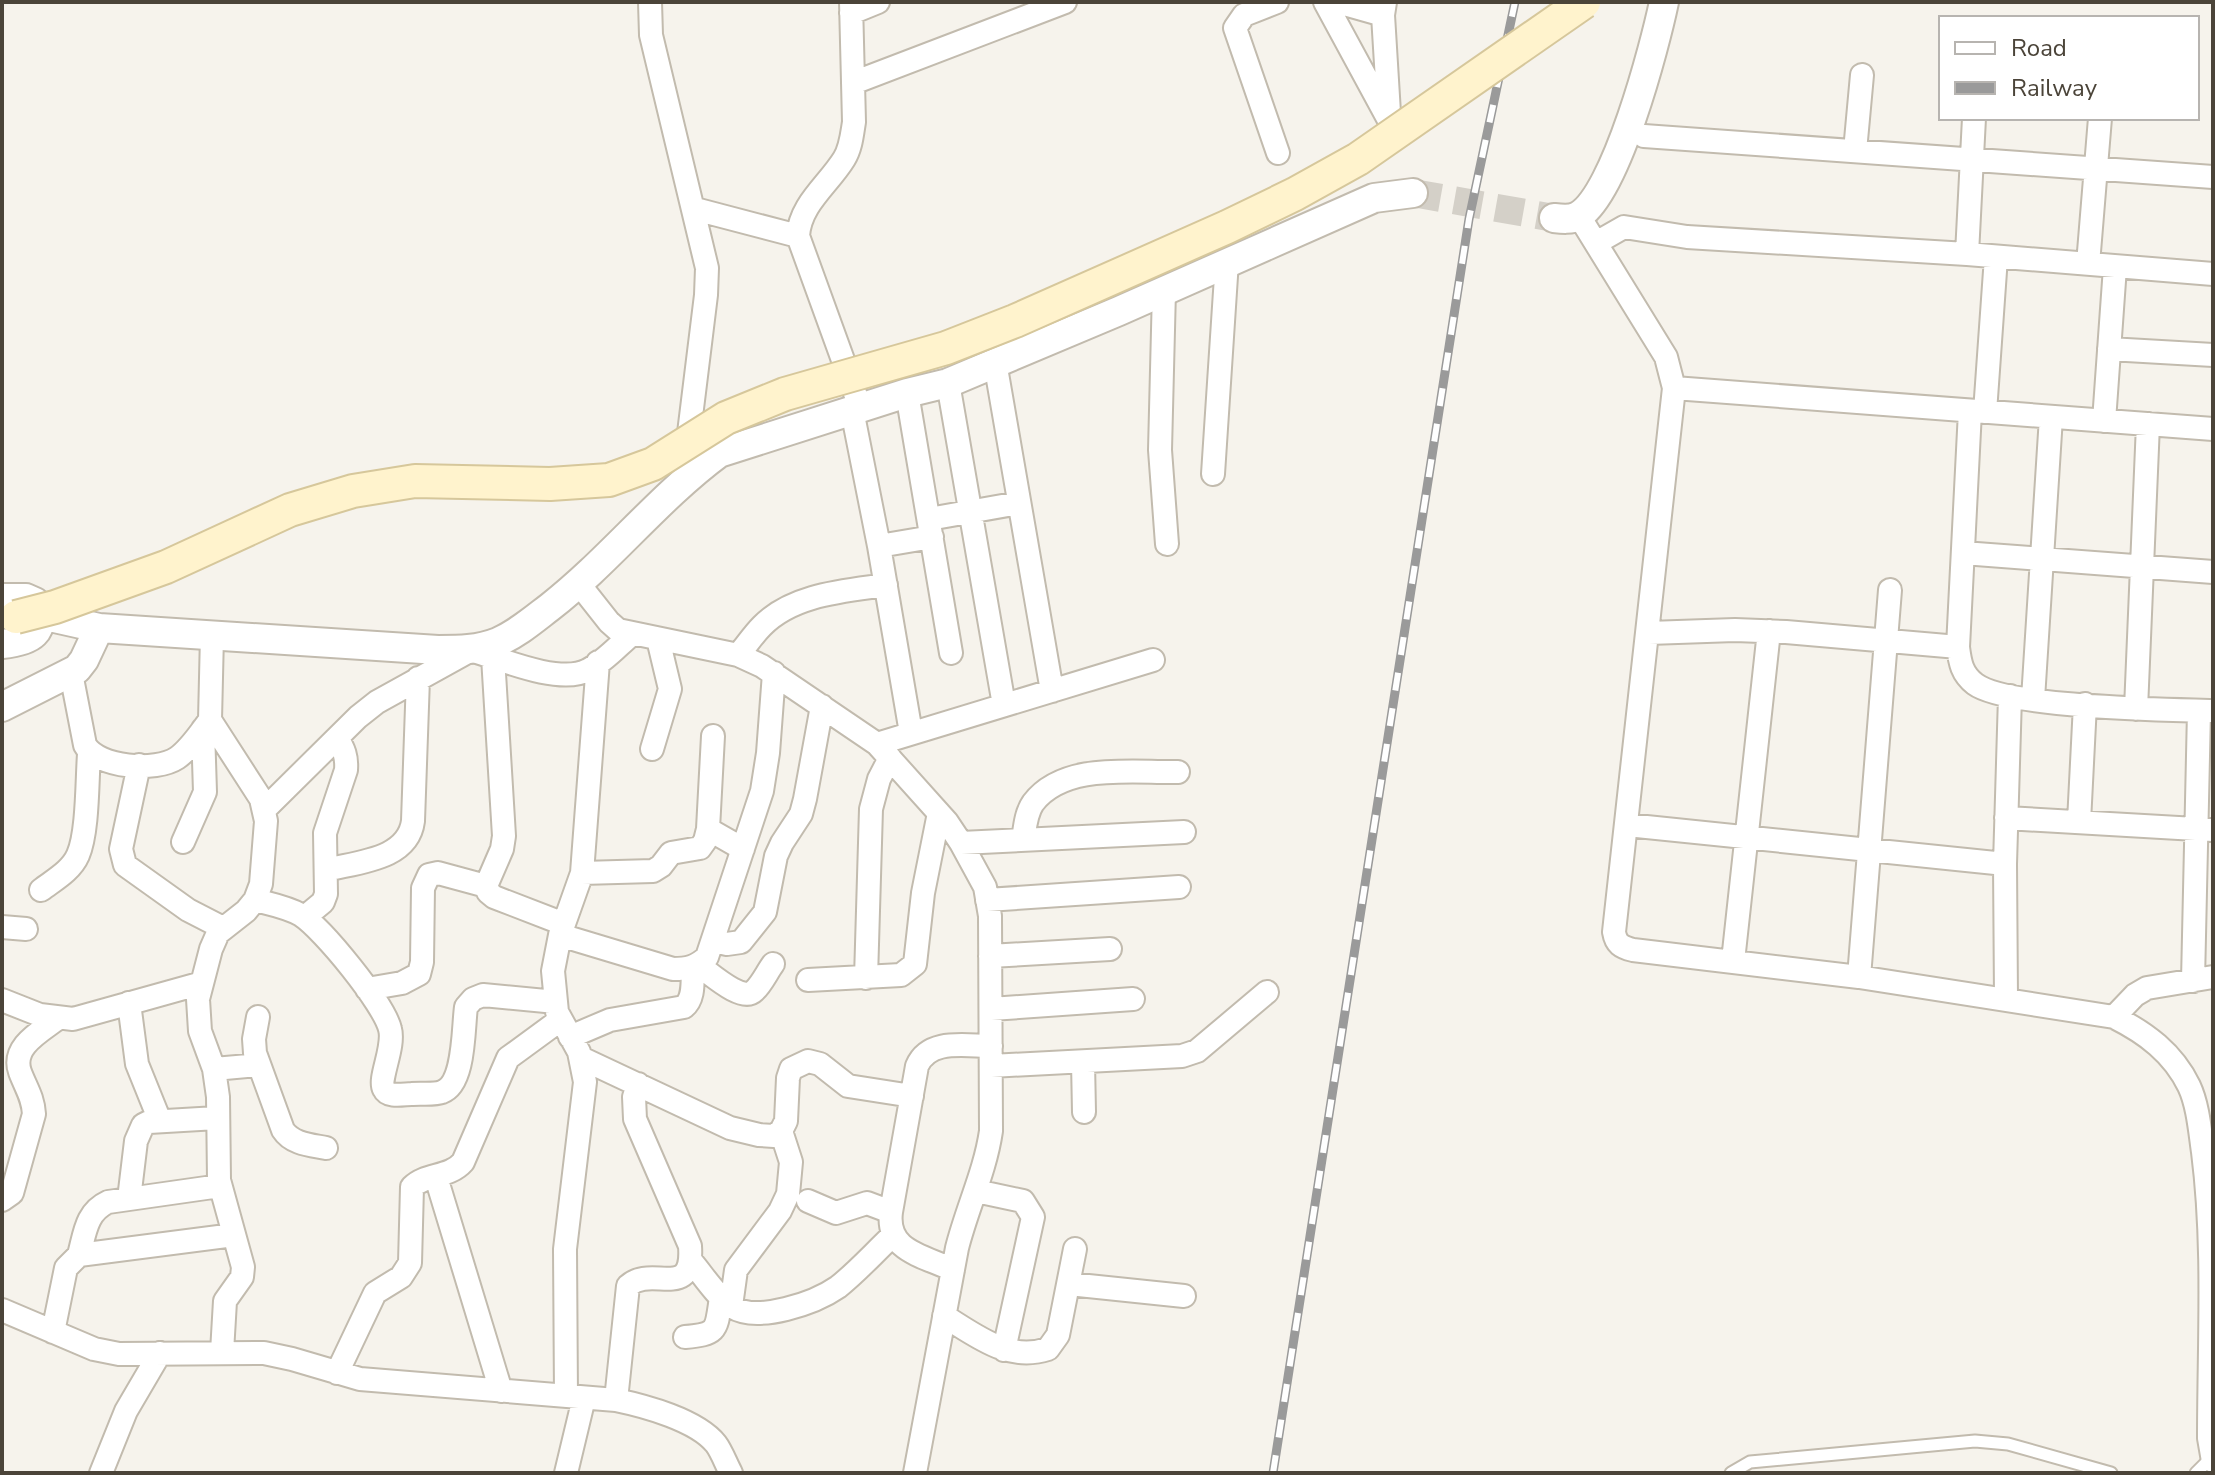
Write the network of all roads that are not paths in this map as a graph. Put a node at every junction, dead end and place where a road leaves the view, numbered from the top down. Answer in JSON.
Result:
{"nodes":[{"id":1,"x":650,"y":2,"type":"edge"},
{"id":2,"x":878,"y":2,"type":"edge"},
{"id":3,"x":1065,"y":2,"type":"edge"},
{"id":4,"x":1277,"y":2,"type":"edge"},
{"id":5,"x":1325,"y":2,"type":"edge"},
{"id":6,"x":1337,"y":2,"type":"edge"},
{"id":7,"x":1584,"y":2,"type":"edge"},
{"id":8,"x":1664,"y":2,"type":"edge"},
{"id":9,"x":851,"y":8,"type":"edge"},
{"id":10,"x":1384,"y":9,"type":"edge"},
{"id":11,"x":1862,"y":75,"type":"dead end"},
{"id":12,"x":853,"y":83,"type":"junction"},
{"id":13,"x":1974,"y":120,"type":"edge"},
{"id":14,"x":2100,"y":120,"type":"edge"},
{"id":15,"x":1644,"y":136,"type":"dead end"},
{"id":16,"x":1855,"y":151,"type":"junction"},
{"id":17,"x":1278,"y":153,"type":"dead end"},
{"id":18,"x":1972,"y":160,"type":"junction"},
{"id":19,"x":2095,"y":168,"type":"junction"},
{"id":20,"x":2213,"y":177,"type":"edge"},
{"id":21,"x":1413,"y":193,"type":"tunnel mouth"},
{"id":22,"x":695,"y":209,"type":"junction"},
{"id":23,"x":1567,"y":217,"type":"joint"},
{"id":24,"x":798,"y":236,"type":"junction"},
{"id":25,"x":1596,"y":243,"type":"junction"},
{"id":26,"x":1967,"y":254,"type":"junction"},
{"id":27,"x":1996,"y":257,"type":"junction"},
{"id":28,"x":1227,"y":261,"type":"junction"},
{"id":29,"x":2088,"y":264,"type":"junction"},
{"id":30,"x":2115,"y":267,"type":"junction"},
{"id":31,"x":2213,"y":274,"type":"edge"},
{"id":32,"x":1164,"y":290,"type":"junction"},
{"id":33,"x":2109,"y":349,"type":"junction"},
{"id":34,"x":2213,"y":355,"type":"edge"},
{"id":35,"x":995,"y":362,"type":"junction"},
{"id":36,"x":948,"y":383,"type":"junction"},
{"id":37,"x":1674,"y":388,"type":"junction"},
{"id":38,"x":907,"y":393,"type":"junction"},
{"id":39,"x":856,"y":409,"type":"junction"},
{"id":40,"x":1977,"y":412,"type":"junction"},
{"id":41,"x":2051,"y":417,"type":"junction"},
{"id":42,"x":2104,"y":421,"type":"junction"},
{"id":43,"x":2148,"y":424,"type":"junction"},
{"id":44,"x":2213,"y":429,"type":"edge"},
{"id":45,"x":1213,"y":474,"type":"dead end"},
{"id":46,"x":682,"y":484,"type":"junction"},
{"id":47,"x":1019,"y":503,"type":"junction"},
{"id":48,"x":971,"y":512,"type":"junction"},
{"id":49,"x":931,"y":528,"type":"junction"},
{"id":50,"x":1167,"y":544,"type":"dead end"},
{"id":51,"x":879,"y":546,"type":"junction"},
{"id":52,"x":1963,"y":553,"type":"junction"},
{"id":53,"x":2042,"y":559,"type":"junction"},
{"id":54,"x":2142,"y":566,"type":"junction"},
{"id":55,"x":2213,"y":572,"type":"edge"},
{"id":56,"x":579,"y":584,"type":"junction"},
{"id":57,"x":886,"y":585,"type":"junction"},
{"id":58,"x":1890,"y":590,"type":"dead end"},
{"id":59,"x":15,"y":619,"type":"edge"},
{"id":60,"x":99,"y":628,"type":"junction"},
{"id":61,"x":1769,"y":631,"type":"junction"},
{"id":62,"x":1649,"y":633,"type":"junction"},
{"id":63,"x":632,"y":634,"type":"junction"},
{"id":64,"x":212,"y":635,"type":"junction"},
{"id":65,"x":658,"y":639,"type":"junction"},
{"id":66,"x":1887,"y":641,"type":"junction"},
{"id":67,"x":1958,"y":647,"type":"junction"},
{"id":68,"x":482,"y":653,"type":"junction"},
{"id":69,"x":951,"y":653,"type":"dead end"},
{"id":70,"x":738,"y":655,"type":"junction"},
{"id":71,"x":1153,"y":660,"type":"dead end"},
{"id":72,"x":598,"y":662,"type":"junction"},
{"id":73,"x":71,"y":673,"type":"junction"},
{"id":74,"x":774,"y":673,"type":"junction"},
{"id":75,"x":418,"y":678,"type":"junction"},
{"id":76,"x":1052,"y":691,"type":"junction"},
{"id":77,"x":2010,"y":696,"type":"junction"},
{"id":78,"x":2033,"y":699,"type":"junction"},
{"id":79,"x":2085,"y":704,"type":"junction"},
{"id":80,"x":1004,"y":705,"type":"junction"},
{"id":81,"x":822,"y":706,"type":"junction"},
{"id":82,"x":2,"y":707,"type":"edge"},
{"id":83,"x":2136,"y":709,"type":"junction"},
{"id":84,"x":2206,"y":711,"type":"edge"},
{"id":85,"x":207,"y":724,"type":"junction"},
{"id":86,"x":911,"y":733,"type":"junction"},
{"id":87,"x":713,"y":736,"type":"dead end"},
{"id":88,"x":337,"y":738,"type":"junction"},
{"id":89,"x":652,"y":749,"type":"dead end"},
{"id":90,"x":883,"y":751,"type":"junction"},
{"id":91,"x":89,"y":754,"type":"junction"},
{"id":92,"x":139,"y":765,"type":"junction"},
{"id":93,"x":1178,"y":772,"type":"dead end"},
{"id":94,"x":265,"y":809,"type":"junction"},
{"id":95,"x":939,"y":813,"type":"junction"},
{"id":96,"x":2006,"y":818,"type":"junction"},
{"id":97,"x":2079,"y":822,"type":"junction"},
{"id":98,"x":1627,"y":825,"type":"junction"},
{"id":99,"x":708,"y":829,"type":"junction"},
{"id":100,"x":2204,"y":829,"type":"edge"},
{"id":101,"x":1184,"y":832,"type":"dead end"},
{"id":102,"x":1747,"y":837,"type":"junction"},
{"id":103,"x":1023,"y":840,"type":"junction"},
{"id":104,"x":183,"y":842,"type":"dead end"},
{"id":105,"x":961,"y":843,"type":"junction"},
{"id":106,"x":743,"y":849,"type":"junction"},
{"id":107,"x":1870,"y":850,"type":"junction"},
{"id":108,"x":2005,"y":864,"type":"junction"},
{"id":109,"x":326,"y":870,"type":"junction"},
{"id":110,"x":582,"y":873,"type":"junction"},
{"id":111,"x":486,"y":886,"type":"junction"},
{"id":112,"x":1179,"y":887,"type":"dead end"},
{"id":113,"x":41,"y":890,"type":"dead end"},
{"id":114,"x":255,"y":900,"type":"junction"},
{"id":115,"x":987,"y":900,"type":"junction"},
{"id":116,"x":305,"y":917,"type":"junction"},
{"id":117,"x":2,"y":927,"type":"edge"},
{"id":118,"x":223,"y":928,"type":"junction"},
{"id":119,"x":26,"y":929,"type":"dead end"},
{"id":120,"x":562,"y":930,"type":"junction"},
{"id":121,"x":714,"y":941,"type":"junction"},
{"id":122,"x":1110,"y":949,"type":"dead end"},
{"id":123,"x":990,"y":956,"type":"junction"},
{"id":124,"x":1733,"y":961,"type":"junction"},
{"id":125,"x":773,"y":964,"type":"dead end"},
{"id":126,"x":696,"y":966,"type":"junction"},
{"id":127,"x":1859,"y":977,"type":"junction"},
{"id":128,"x":866,"y":978,"type":"junction"},
{"id":129,"x":2203,"y":979,"type":"edge"},
{"id":130,"x":808,"y":980,"type":"dead end"},
{"id":131,"x":202,"y":983,"type":"junction"},
{"id":132,"x":367,"y":989,"type":"junction"},
{"id":133,"x":1267,"y":992,"type":"dead end"},
{"id":134,"x":2006,"y":998,"type":"junction"},
{"id":135,"x":1133,"y":999,"type":"dead end"},
{"id":136,"x":2,"y":1000,"type":"edge"},
{"id":137,"x":129,"y":1003,"type":"junction"},
{"id":138,"x":991,"y":1009,"type":"junction"},
{"id":139,"x":258,"y":1017,"type":"dead end"},
{"id":140,"x":2114,"y":1017,"type":"junction"},
{"id":141,"x":57,"y":1019,"type":"junction"},
{"id":142,"x":562,"y":1020,"type":"junction"},
{"id":143,"x":991,"y":1056,"type":"junction"},
{"id":144,"x":581,"y":1058,"type":"junction"},
{"id":145,"x":1083,"y":1062,"type":"junction"},
{"id":146,"x":258,"y":1065,"type":"junction"},
{"id":147,"x":214,"y":1069,"type":"junction"},
{"id":148,"x":638,"y":1084,"type":"junction"},
{"id":149,"x":912,"y":1096,"type":"junction"},
{"id":150,"x":1084,"y":1112,"type":"dead end"},
{"id":151,"x":217,"y":1118,"type":"junction"},
{"id":152,"x":160,"y":1121,"type":"junction"},
{"id":153,"x":781,"y":1131,"type":"junction"},
{"id":154,"x":326,"y":1148,"type":"dead end"},
{"id":155,"x":436,"y":1177,"type":"junction"},
{"id":156,"x":220,"y":1186,"type":"junction"},
{"id":157,"x":976,"y":1191,"type":"junction"},
{"id":158,"x":129,"y":1199,"type":"junction"},
{"id":159,"x":2,"y":1200,"type":"edge"},
{"id":160,"x":808,"y":1201,"type":"dead end"},
{"id":161,"x":891,"y":1212,"type":"junction"},
{"id":162,"x":234,"y":1235,"type":"junction"},
{"id":163,"x":892,"y":1236,"type":"junction"},
{"id":164,"x":1075,"y":1249,"type":"dead end"},
{"id":165,"x":79,"y":1255,"type":"junction"},
{"id":166,"x":691,"y":1261,"type":"junction"},
{"id":167,"x":953,"y":1270,"type":"junction"},
{"id":168,"x":1069,"y":1284,"type":"junction"},
{"id":169,"x":1184,"y":1296,"type":"dead end"},
{"id":170,"x":726,"y":1302,"type":"junction"},
{"id":171,"x":2,"y":1310,"type":"edge"},
{"id":172,"x":944,"y":1316,"type":"junction"},
{"id":173,"x":53,"y":1332,"type":"junction"},
{"id":174,"x":685,"y":1337,"type":"dead end"},
{"id":175,"x":1004,"y":1350,"type":"junction"},
{"id":176,"x":222,"y":1352,"type":"junction"},
{"id":177,"x":160,"y":1353,"type":"junction"},
{"id":178,"x":337,"y":1373,"type":"junction"},
{"id":179,"x":501,"y":1391,"type":"junction"},
{"id":180,"x":575,"y":1397,"type":"junction"},
{"id":181,"x":616,"y":1400,"type":"junction"},
{"id":182,"x":2207,"y":1464,"type":"edge"},
{"id":183,"x":101,"y":1473,"type":"edge"},
{"id":184,"x":566,"y":1473,"type":"edge"},
{"id":185,"x":731,"y":1473,"type":"edge"},
{"id":186,"x":915,"y":1473,"type":"edge"},
{"id":187,"x":1731,"y":1473,"type":"edge"},
{"id":188,"x":2111,"y":1473,"type":"edge"}],
"edges":[{"from":1,"to":22,"type":"street"},
{"from":2,"to":9,"type":"street"},
{"from":3,"to":12,"type":"street"},
{"from":4,"to":17,"type":"street"},
{"from":5,"to":10,"type":"street"},
{"from":6,"to":10,"type":"street"},
{"from":7,"to":59,"type":"main road","bridge":true},
{"from":8,"to":23,"type":"street"},
{"from":9,"to":12,"type":"street"},
{"from":11,"to":16,"type":"street"},
{"from":12,"to":24,"type":"street"},
{"from":13,"to":18,"type":"street"},
{"from":14,"to":19,"type":"street"},
{"from":15,"to":16,"type":"street"},
{"from":16,"to":18,"type":"street"},
{"from":18,"to":19,"type":"street"},
{"from":18,"to":26,"type":"street"},
{"from":19,"to":20,"type":"street"},
{"from":19,"to":29,"type":"street"},
{"from":21,"to":28,"type":"street"},
{"from":22,"to":24,"type":"street"},
{"from":22,"to":46,"type":"street"},
{"from":23,"to":25,"type":"street"},
{"from":24,"to":39,"type":"street"},
{"from":25,"to":26,"type":"street"},
{"from":25,"to":37,"type":"street"},
{"from":26,"to":27,"type":"street"},
{"from":27,"to":29,"type":"street"},
{"from":27,"to":40,"type":"street"},
{"from":28,"to":32,"type":"street"},
{"from":28,"to":45,"type":"street"},
{"from":29,"to":30,"type":"street"},
{"from":30,"to":31,"type":"street"},
{"from":30,"to":33,"type":"street"},
{"from":32,"to":35,"type":"street"},
{"from":32,"to":50,"type":"street"},
{"from":33,"to":34,"type":"street"},
{"from":33,"to":42,"type":"street"},
{"from":35,"to":36,"type":"street"},
{"from":35,"to":47,"type":"street"},
{"from":36,"to":38,"type":"street"},
{"from":36,"to":48,"type":"street"},
{"from":37,"to":40,"type":"street"},
{"from":37,"to":62,"type":"street"},
{"from":38,"to":39,"type":"street"},
{"from":38,"to":49,"type":"street"},
{"from":39,"to":46,"type":"street"},
{"from":39,"to":51,"type":"street"},
{"from":40,"to":41,"type":"street"},
{"from":40,"to":52,"type":"street"},
{"from":41,"to":42,"type":"street"},
{"from":41,"to":53,"type":"street"},
{"from":42,"to":43,"type":"street"},
{"from":43,"to":44,"type":"street"},
{"from":43,"to":54,"type":"street"},
{"from":46,"to":56,"type":"street"},
{"from":47,"to":48,"type":"street"},
{"from":47,"to":76,"type":"street"},
{"from":48,"to":49,"type":"street"},
{"from":48,"to":80,"type":"street"},
{"from":49,"to":51,"type":"street"},
{"from":49,"to":69,"type":"street"},
{"from":51,"to":57,"type":"street"},
{"from":52,"to":53,"type":"street"},
{"from":52,"to":67,"type":"street"},
{"from":53,"to":54,"type":"street"},
{"from":53,"to":78,"type":"street"},
{"from":54,"to":55,"type":"street"},
{"from":54,"to":83,"type":"street"},
{"from":56,"to":63,"type":"street"},
{"from":56,"to":68,"type":"street"},
{"from":57,"to":70,"type":"street"},
{"from":57,"to":86,"type":"street"},
{"from":58,"to":66,"type":"street"},
{"from":59,"to":60,"type":"street"},
{"from":60,"to":64,"type":"street"},
{"from":60,"to":73,"type":"street"},
{"from":61,"to":62,"type":"street"},
{"from":61,"to":66,"type":"street"},
{"from":61,"to":102,"type":"street"},
{"from":62,"to":98,"type":"street"},
{"from":63,"to":65,"type":"street"},
{"from":63,"to":72,"type":"street"},
{"from":64,"to":68,"type":"street"},
{"from":64,"to":85,"type":"street"},
{"from":65,"to":70,"type":"street"},
{"from":65,"to":89,"type":"street"},
{"from":66,"to":67,"type":"street"},
{"from":66,"to":107,"type":"street"},
{"from":67,"to":77,"type":"street"},
{"from":68,"to":72,"type":"street"},
{"from":68,"to":75,"type":"street"},
{"from":68,"to":111,"type":"street"},
{"from":70,"to":74,"type":"street"},
{"from":71,"to":76,"type":"street"},
{"from":72,"to":110,"type":"street"},
{"from":73,"to":82,"type":"street"},
{"from":73,"to":91,"type":"street"},
{"from":74,"to":81,"type":"street"},
{"from":74,"to":106,"type":"street"},
{"from":75,"to":88,"type":"street"},
{"from":75,"to":109,"type":"street"},
{"from":76,"to":80,"type":"street"},
{"from":77,"to":78,"type":"street"},
{"from":77,"to":96,"type":"street"},
{"from":78,"to":79,"type":"street"},
{"from":79,"to":83,"type":"street"},
{"from":79,"to":97,"type":"street"},
{"from":80,"to":86,"type":"street"},
{"from":81,"to":90,"type":"street"},
{"from":81,"to":121,"type":"street"},
{"from":83,"to":84,"type":"street"},
{"from":84,"to":100,"type":"street"},
{"from":85,"to":92,"type":"street"},
{"from":85,"to":94,"type":"street"},
{"from":85,"to":104,"type":"street"},
{"from":86,"to":90,"type":"street"},
{"from":87,"to":99,"type":"street"},
{"from":88,"to":94,"type":"street"},
{"from":88,"to":109,"type":"street"},
{"from":90,"to":95,"type":"street"},
{"from":90,"to":128,"type":"street"},
{"from":91,"to":92,"type":"street"},
{"from":91,"to":113,"type":"street"},
{"from":92,"to":118,"type":"street"},
{"from":93,"to":103,"type":"street"},
{"from":94,"to":114,"type":"street"},
{"from":95,"to":105,"type":"street"},
{"from":95,"to":128,"type":"street"},
{"from":96,"to":97,"type":"street"},
{"from":96,"to":108,"type":"street"},
{"from":97,"to":100,"type":"street"},
{"from":98,"to":102,"type":"street"},
{"from":98,"to":124,"type":"street"},
{"from":99,"to":106,"type":"street"},
{"from":99,"to":110,"type":"street"},
{"from":100,"to":129,"type":"street"},
{"from":101,"to":103,"type":"street"},
{"from":102,"to":107,"type":"street"},
{"from":102,"to":124,"type":"street"},
{"from":103,"to":105,"type":"street"},
{"from":105,"to":115,"type":"street"},
{"from":106,"to":121,"type":"street"},
{"from":107,"to":108,"type":"street"},
{"from":107,"to":127,"type":"street"},
{"from":108,"to":134,"type":"street"},
{"from":109,"to":116,"type":"street"},
{"from":110,"to":120,"type":"street"},
{"from":111,"to":120,"type":"street"},
{"from":111,"to":132,"type":"street"},
{"from":112,"to":115,"type":"street"},
{"from":114,"to":116,"type":"street"},
{"from":114,"to":118,"type":"street"},
{"from":115,"to":123,"type":"street"},
{"from":116,"to":132,"type":"street"},
{"from":117,"to":119,"type":"street"},
{"from":118,"to":131,"type":"street"},
{"from":120,"to":126,"type":"street"},
{"from":120,"to":142,"type":"street"},
{"from":121,"to":126,"type":"street"},
{"from":122,"to":123,"type":"street"},
{"from":123,"to":138,"type":"street"},
{"from":124,"to":127,"type":"street"},
{"from":125,"to":126,"type":"street"},
{"from":126,"to":142,"type":"street"},
{"from":127,"to":134,"type":"street"},
{"from":128,"to":130,"type":"street"},
{"from":129,"to":140,"type":"street"},
{"from":131,"to":137,"type":"street"},
{"from":131,"to":147,"type":"street"},
{"from":132,"to":142,"type":"street"},
{"from":133,"to":145,"type":"street"},
{"from":134,"to":140,"type":"street"},
{"from":135,"to":138,"type":"street"},
{"from":136,"to":141,"type":"street"},
{"from":137,"to":141,"type":"street"},
{"from":137,"to":152,"type":"street"},
{"from":138,"to":143,"type":"street"},
{"from":139,"to":146,"type":"street"},
{"from":140,"to":182,"type":"street"},
{"from":141,"to":159,"type":"street"},
{"from":142,"to":144,"type":"street"},
{"from":142,"to":155,"type":"street"},
{"from":143,"to":145,"type":"street"},
{"from":143,"to":149,"type":"street"},
{"from":143,"to":157,"type":"street"},
{"from":144,"to":148,"type":"street"},
{"from":144,"to":180,"type":"street"},
{"from":145,"to":150,"type":"street"},
{"from":146,"to":147,"type":"street"},
{"from":146,"to":154,"type":"street"},
{"from":147,"to":151,"type":"street"},
{"from":148,"to":153,"type":"street"},
{"from":148,"to":166,"type":"street"},
{"from":149,"to":153,"type":"street"},
{"from":149,"to":161,"type":"street"},
{"from":151,"to":152,"type":"street"},
{"from":151,"to":156,"type":"street"},
{"from":152,"to":158,"type":"street"},
{"from":153,"to":170,"type":"street"},
{"from":155,"to":178,"type":"street"},
{"from":155,"to":179,"type":"street"},
{"from":156,"to":158,"type":"street"},
{"from":156,"to":162,"type":"street"},
{"from":157,"to":167,"type":"street"},
{"from":157,"to":175,"type":"street"},
{"from":158,"to":165,"type":"street"},
{"from":160,"to":161,"type":"street"},
{"from":161,"to":163,"type":"street"},
{"from":162,"to":165,"type":"street"},
{"from":162,"to":176,"type":"street"},
{"from":163,"to":167,"type":"street"},
{"from":163,"to":170,"type":"street"},
{"from":164,"to":168,"type":"street"},
{"from":165,"to":173,"type":"street"},
{"from":166,"to":170,"type":"street"},
{"from":166,"to":181,"type":"street"},
{"from":167,"to":172,"type":"street"},
{"from":168,"to":169,"type":"street"},
{"from":168,"to":175,"type":"street"},
{"from":170,"to":174,"type":"street"},
{"from":171,"to":173,"type":"street"},
{"from":172,"to":175,"type":"street"},
{"from":172,"to":186,"type":"street"},
{"from":173,"to":177,"type":"street"},
{"from":176,"to":177,"type":"street"},
{"from":176,"to":178,"type":"street"},
{"from":177,"to":183,"type":"street"},
{"from":178,"to":179,"type":"street"},
{"from":179,"to":180,"type":"street"},
{"from":180,"to":181,"type":"street"},
{"from":180,"to":184,"type":"street"},
{"from":181,"to":185,"type":"street"},
{"from":187,"to":188,"type":"lane"}]}
